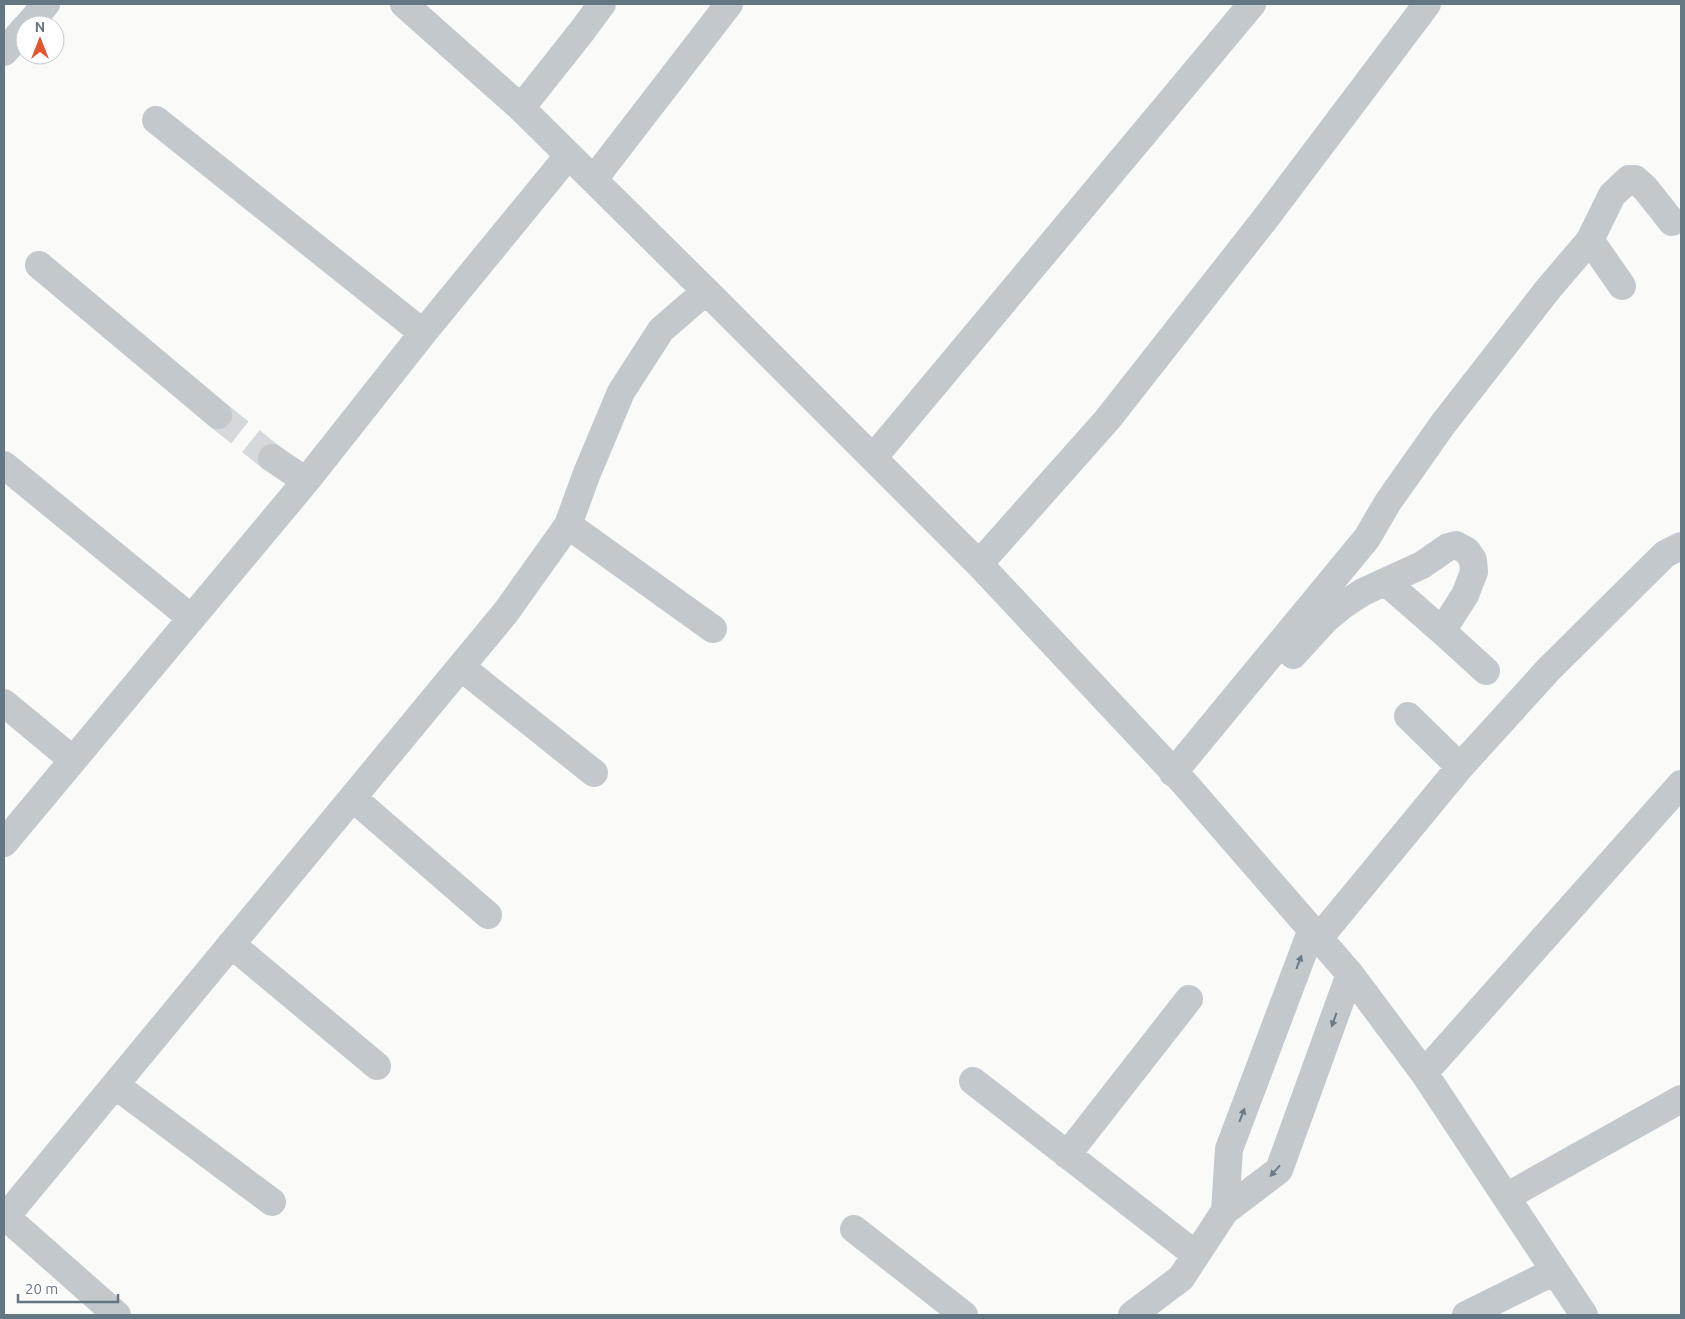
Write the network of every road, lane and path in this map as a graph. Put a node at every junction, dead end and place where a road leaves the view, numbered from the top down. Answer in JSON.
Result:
{"nodes":[{"id":1,"x":46,"y":4,"type":"edge"},
{"id":2,"x":404,"y":4,"type":"edge"},
{"id":3,"x":602,"y":4,"type":"edge"},
{"id":4,"x":729,"y":4,"type":"edge"},
{"id":5,"x":1252,"y":4,"type":"edge"},
{"id":6,"x":1427,"y":4,"type":"edge"},
{"id":7,"x":37,"y":15,"type":"edge"},
{"id":8,"x":15,"y":39,"type":"edge"},
{"id":9,"x":4,"y":52,"type":"edge"},
{"id":10,"x":521,"y":108,"type":"junction"},
{"id":11,"x":156,"y":120,"type":"dead end"},
{"id":12,"x":568,"y":156,"type":"junction"},
{"id":13,"x":594,"y":179,"type":"junction"},
{"id":14,"x":1672,"y":222,"type":"dead end"},
{"id":15,"x":1590,"y":240,"type":"junction"},
{"id":16,"x":39,"y":266,"type":"dead end"},
{"id":17,"x":1622,"y":286,"type":"dead end"},
{"id":18,"x":706,"y":291,"type":"junction"},
{"id":19,"x":423,"y":333,"type":"junction"},
{"id":20,"x":218,"y":415,"type":"tunnel mouth"},
{"id":21,"x":272,"y":458,"type":"tunnel mouth"},
{"id":22,"x":873,"y":458,"type":"junction"},
{"id":23,"x":4,"y":465,"type":"edge"},
{"id":24,"x":306,"y":481,"type":"junction"},
{"id":25,"x":568,"y":525,"type":"junction"},
{"id":26,"x":1681,"y":546,"type":"edge"},
{"id":27,"x":978,"y":564,"type":"junction"},
{"id":28,"x":1386,"y":582,"type":"junction"},
{"id":29,"x":191,"y":618,"type":"junction"},
{"id":30,"x":713,"y":629,"type":"dead end"},
{"id":31,"x":1442,"y":631,"type":"junction"},
{"id":32,"x":461,"y":667,"type":"junction"},
{"id":33,"x":1486,"y":671,"type":"dead end"},
{"id":34,"x":4,"y":703,"type":"edge"},
{"id":35,"x":1408,"y":716,"type":"dead end"},
{"id":36,"x":73,"y":760,"type":"junction"},
{"id":37,"x":1460,"y":767,"type":"junction"},
{"id":38,"x":594,"y":773,"type":"dead end"},
{"id":39,"x":1179,"y":779,"type":"junction"},
{"id":40,"x":1681,"y":784,"type":"edge"},
{"id":41,"x":353,"y":798,"type":"junction"},
{"id":42,"x":4,"y":843,"type":"edge"},
{"id":43,"x":488,"y":915,"type":"dead end"},
{"id":44,"x":1315,"y":933,"type":"junction"},
{"id":45,"x":231,"y":944,"type":"junction"},
{"id":46,"x":1350,"y":974,"type":"junction"},
{"id":47,"x":1189,"y":999,"type":"dead end"},
{"id":48,"x":377,"y":1066,"type":"dead end"},
{"id":49,"x":1424,"y":1072,"type":"junction"},
{"id":50,"x":973,"y":1081,"type":"dead end"},
{"id":51,"x":115,"y":1085,"type":"junction"},
{"id":52,"x":1681,"y":1099,"type":"edge"},
{"id":53,"x":1067,"y":1155,"type":"junction"},
{"id":54,"x":1506,"y":1197,"type":"junction"},
{"id":55,"x":272,"y":1202,"type":"dead end"},
{"id":56,"x":1225,"y":1210,"type":"junction"},
{"id":57,"x":5,"y":1218,"type":"edge"},
{"id":58,"x":854,"y":1229,"type":"dead end"},
{"id":59,"x":1196,"y":1255,"type":"junction"},
{"id":60,"x":1555,"y":1271,"type":"junction"},
{"id":61,"x":1481,"y":1312,"type":"edge"},
{"id":62,"x":118,"y":1315,"type":"edge"},
{"id":63,"x":964,"y":1315,"type":"edge"},
{"id":64,"x":1132,"y":1315,"type":"edge"},
{"id":65,"x":1584,"y":1315,"type":"edge"}],
"edges":[{"from":1,"to":7,"type":"street"},
{"from":2,"to":10,"type":"street"},
{"from":3,"to":10,"type":"street"},
{"from":4,"to":13,"type":"street"},
{"from":5,"to":22,"type":"street"},
{"from":6,"to":27,"type":"street"},
{"from":8,"to":9,"type":"street"},
{"from":10,"to":12,"type":"street"},
{"from":11,"to":19,"type":"street"},
{"from":12,"to":13,"type":"street"},
{"from":12,"to":19,"type":"street"},
{"from":13,"to":18,"type":"street"},
{"from":14,"to":15,"type":"street"},
{"from":15,"to":17,"type":"street"},
{"from":15,"to":39,"type":"street"},
{"from":16,"to":20,"type":"street"},
{"from":18,"to":22,"type":"street"},
{"from":18,"to":25,"type":"street"},
{"from":19,"to":24,"type":"street"},
{"from":21,"to":24,"type":"street"},
{"from":22,"to":27,"type":"street"},
{"from":23,"to":29,"type":"street"},
{"from":24,"to":29,"type":"street"},
{"from":25,"to":30,"type":"street"},
{"from":25,"to":32,"type":"street"},
{"from":26,"to":37,"type":"street"},
{"from":27,"to":39,"type":"street"},
{"from":28,"to":31,"type":"street"},
{"from":28,"to":31,"type":"street"},
{"from":28,"to":39,"type":"street"},
{"from":29,"to":36,"type":"street"},
{"from":31,"to":33,"type":"street"},
{"from":32,"to":38,"type":"street"},
{"from":32,"to":41,"type":"street"},
{"from":34,"to":36,"type":"street"},
{"from":35,"to":37,"type":"street"},
{"from":36,"to":42,"type":"street"},
{"from":37,"to":44,"type":"street"},
{"from":39,"to":44,"type":"street"},
{"from":40,"to":49,"type":"street"},
{"from":41,"to":43,"type":"street"},
{"from":41,"to":45,"type":"street"},
{"from":44,"to":46,"type":"street"},
{"from":56,"to":44,"type":"street","one_way":true},
{"from":45,"to":48,"type":"street"},
{"from":45,"to":51,"type":"street"},
{"from":46,"to":49,"type":"street"},
{"from":46,"to":56,"type":"street","one_way":true},
{"from":47,"to":53,"type":"street"},
{"from":49,"to":54,"type":"street"},
{"from":50,"to":53,"type":"street"},
{"from":51,"to":55,"type":"street"},
{"from":51,"to":57,"type":"street"},
{"from":52,"to":54,"type":"street"},
{"from":53,"to":59,"type":"street"},
{"from":54,"to":60,"type":"street"},
{"from":56,"to":59,"type":"street"},
{"from":57,"to":62,"type":"street"},
{"from":58,"to":63,"type":"street"},
{"from":59,"to":64,"type":"street"},
{"from":60,"to":61,"type":"street"},
{"from":60,"to":65,"type":"street"}]}
